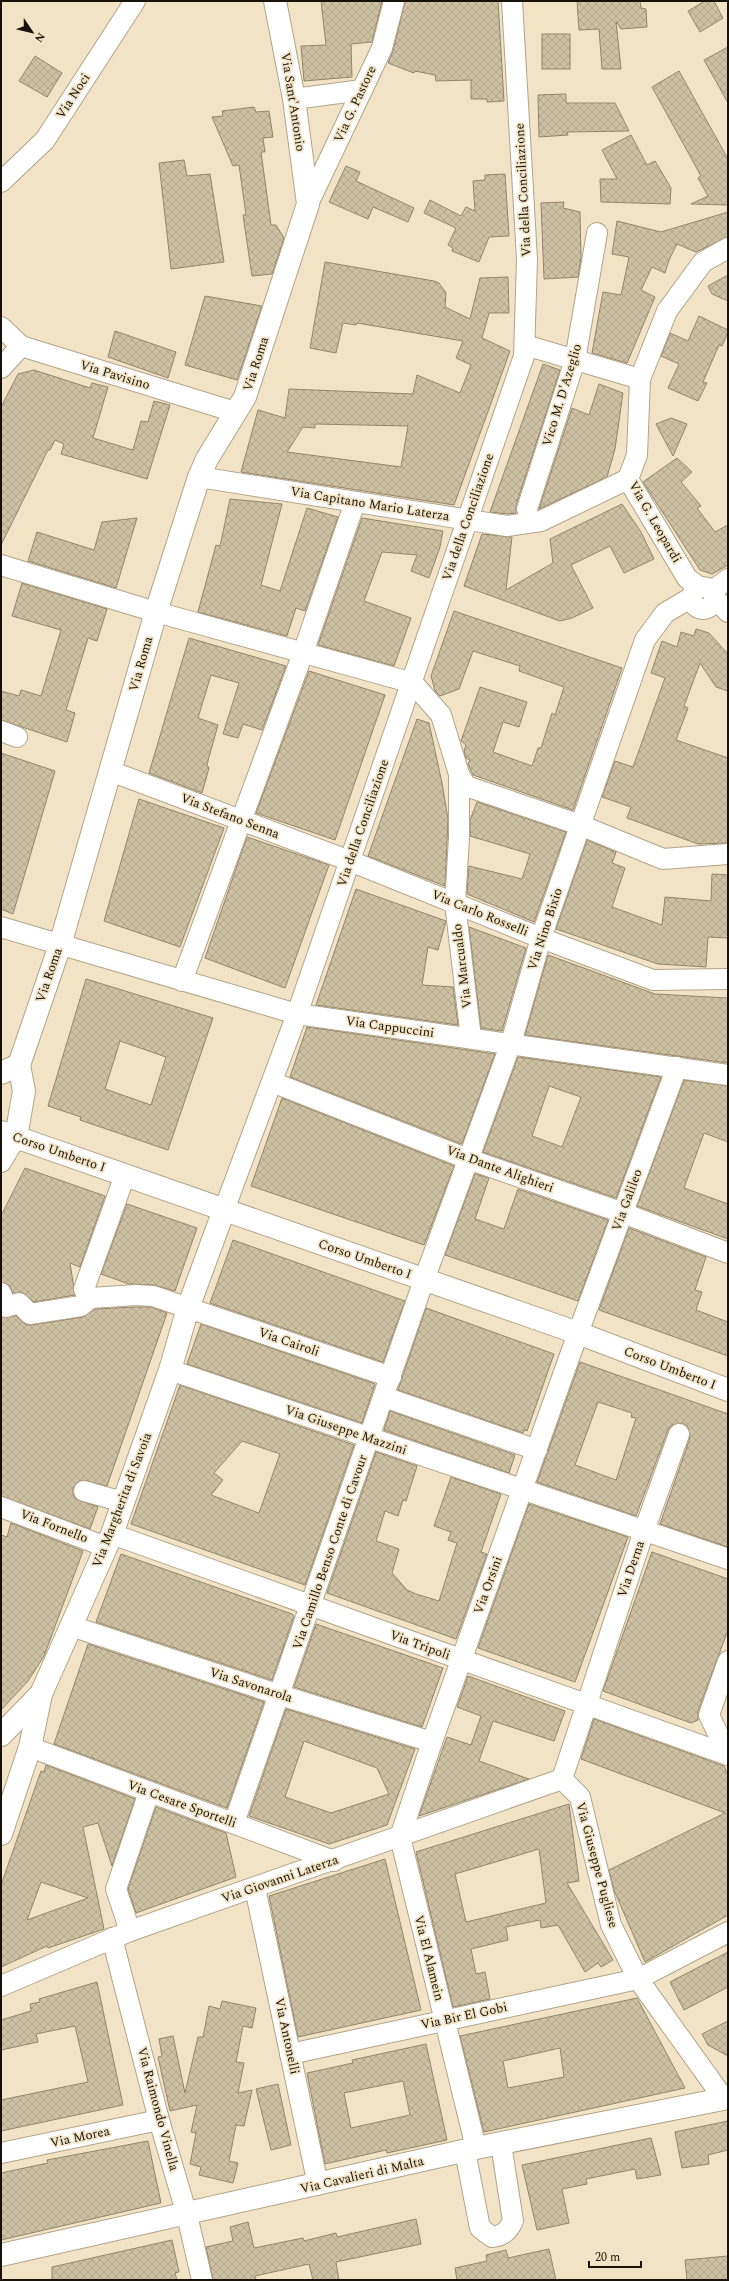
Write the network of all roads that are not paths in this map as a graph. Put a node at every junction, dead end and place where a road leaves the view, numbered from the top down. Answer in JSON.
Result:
{"nodes":[{"id":1,"x":135,"y":1,"type":"edge"},
{"id":2,"x":275,"y":1,"type":"edge"},
{"id":3,"x":394,"y":1,"type":"edge"},
{"id":4,"x":512,"y":1,"type":"edge"},
{"id":5,"x":362,"y":90,"type":"junction"},
{"id":6,"x":294,"y":99,"type":"junction"},
{"id":7,"x":1,"y":182,"type":"edge"},
{"id":8,"x":308,"y":204,"type":"junction"},
{"id":9,"x":596,"y":233,"type":"dead end"},
{"id":10,"x":728,"y":248,"type":"edge"},
{"id":11,"x":1,"y":327,"type":"edge"},
{"id":12,"x":525,"y":345,"type":"junction"},
{"id":13,"x":21,"y":346,"type":"junction"},
{"id":14,"x":575,"y":360,"type":"junction"},
{"id":15,"x":1,"y":368,"type":"edge"},
{"id":16,"x":640,"y":380,"type":"junction"},
{"id":17,"x":235,"y":412,"type":"junction"},
{"id":18,"x":199,"y":477,"type":"junction"},
{"id":19,"x":628,"y":479,"type":"junction"},
{"id":20,"x":355,"y":502,"type":"junction"},
{"id":21,"x":526,"y":509,"type":"dead end"},
{"id":22,"x":468,"y":518,"type":"junction"},
{"id":23,"x":1,"y":565,"type":"edge"},
{"id":24,"x":728,"y":579,"type":"edge"},
{"id":25,"x":704,"y":593,"type":"junction"},
{"id":26,"x":156,"y":612,"type":"junction"},
{"id":27,"x":728,"y":612,"type":"edge"},
{"id":28,"x":303,"y":653,"type":"junction"},
{"id":29,"x":413,"y":683,"type":"junction"},
{"id":30,"x":110,"y":771,"type":"junction"},
{"id":31,"x":459,"y":774,"type":"junction"},
{"id":32,"x":241,"y":821,"type":"junction"},
{"id":33,"x":580,"y":825,"type":"junction"},
{"id":34,"x":728,"y":854,"type":"edge"},
{"id":35,"x":350,"y":861,"type":"junction"},
{"id":36,"x":455,"y":903,"type":"junction"},
{"id":37,"x":1,"y":927,"type":"edge"},
{"id":38,"x":541,"y":938,"type":"junction"},
{"id":39,"x":60,"y":945,"type":"junction"},
{"id":40,"x":728,"y":979,"type":"edge"},
{"id":41,"x":182,"y":981,"type":"junction"},
{"id":42,"x":297,"y":1014,"type":"junction"},
{"id":43,"x":471,"y":1038,"type":"junction"},
{"id":44,"x":510,"y":1043,"type":"junction"},
{"id":45,"x":676,"y":1067,"type":"junction"},
{"id":46,"x":10,"y":1069,"type":"edge"},
{"id":47,"x":728,"y":1075,"type":"edge"},
{"id":48,"x":272,"y":1082,"type":"junction"},
{"id":49,"x":8,"y":1134,"type":"edge"},
{"id":50,"x":468,"y":1159,"type":"junction"},
{"id":51,"x":1,"y":1162,"type":"edge"},
{"id":52,"x":124,"y":1175,"type":"junction"},
{"id":53,"x":224,"y":1210,"type":"junction"},
{"id":54,"x":623,"y":1213,"type":"junction"},
{"id":55,"x":728,"y":1253,"type":"edge"},
{"id":56,"x":424,"y":1280,"type":"junction"},
{"id":57,"x":1,"y":1293,"type":"edge"},
{"id":58,"x":91,"y":1298,"type":"junction"},
{"id":59,"x":188,"y":1308,"type":"junction"},
{"id":60,"x":578,"y":1333,"type":"junction"},
{"id":61,"x":170,"y":1370,"type":"junction"},
{"id":62,"x":390,"y":1377,"type":"junction"},
{"id":63,"x":728,"y":1390,"type":"edge"},
{"id":64,"x":384,"y":1397,"type":"junction"},
{"id":65,"x":679,"y":1434,"type":"dead end"},
{"id":66,"x":370,"y":1438,"type":"junction"},
{"id":67,"x":537,"y":1450,"type":"junction"},
{"id":68,"x":522,"y":1490,"type":"junction"},
{"id":69,"x":84,"y":1491,"type":"dead end"},
{"id":70,"x":122,"y":1502,"type":"junction"},
{"id":71,"x":1,"y":1507,"type":"edge"},
{"id":72,"x":644,"y":1531,"type":"junction"},
{"id":73,"x":109,"y":1540,"type":"junction"},
{"id":74,"x":728,"y":1559,"type":"edge"},
{"id":75,"x":311,"y":1606,"type":"junction"},
{"id":76,"x":71,"y":1626,"type":"junction"},
{"id":77,"x":461,"y":1660,"type":"junction"},
{"id":78,"x":728,"y":1661,"type":"edge"},
{"id":79,"x":41,"y":1694,"type":"junction"},
{"id":80,"x":280,"y":1695,"type":"junction"},
{"id":81,"x":586,"y":1704,"type":"junction"},
{"id":82,"x":1,"y":1735,"type":"edge"},
{"id":83,"x":432,"y":1742,"type":"junction"},
{"id":84,"x":30,"y":1747,"type":"junction"},
{"id":85,"x":728,"y":1755,"type":"edge"},
{"id":86,"x":562,"y":1779,"type":"junction"},
{"id":87,"x":148,"y":1792,"type":"junction"},
{"id":88,"x":234,"y":1823,"type":"junction"},
{"id":89,"x":1,"y":1834,"type":"edge"},
{"id":90,"x":400,"y":1837,"type":"junction"},
{"id":91,"x":334,"y":1860,"type":"junction"},
{"id":92,"x":255,"y":1888,"type":"junction"},
{"id":93,"x":728,"y":1932,"type":"edge"},
{"id":94,"x":121,"y":1935,"type":"junction"},
{"id":95,"x":638,"y":1979,"type":"junction"},
{"id":96,"x":1,"y":1986,"type":"edge"},
{"id":97,"x":445,"y":2020,"type":"junction"},
{"id":98,"x":290,"y":2054,"type":"junction"},
{"id":99,"x":726,"y":2098,"type":"edge"},
{"id":100,"x":159,"y":2120,"type":"junction"},
{"id":101,"x":500,"y":2144,"type":"junction"},
{"id":102,"x":471,"y":2150,"type":"junction"},
{"id":103,"x":1,"y":2153,"type":"edge"},
{"id":104,"x":318,"y":2185,"type":"junction"},
{"id":105,"x":187,"y":2214,"type":"junction"},
{"id":106,"x":1,"y":2255,"type":"edge"},
{"id":107,"x":202,"y":2280,"type":"edge"}],
"edges":[{"from":1,"to":7,"type":"street","name":"Via Noci"},
{"from":2,"to":6,"type":"street","name":"Via Sant'Antonio"},
{"from":3,"to":5,"type":"street","name":"Via G. Pastore"},
{"from":4,"to":12,"type":"street","name":"Via della Conciliazione"},
{"from":5,"to":6,"type":"street"},
{"from":5,"to":8,"type":"street","name":"Via G. Pastore"},
{"from":6,"to":8,"type":"street","name":"Via Sant'Antonio"},
{"from":8,"to":17,"type":"street","name":"Via Roma"},
{"from":9,"to":14,"type":"street","name":"Vico M. D'Azeglio"},
{"from":10,"to":16,"type":"street","name":"Via G. Leopardi"},
{"from":11,"to":13,"type":"street","name":"Via Pavisino"},
{"from":12,"to":14,"type":"street"},
{"from":12,"to":22,"type":"street","name":"Via della Conciliazione"},
{"from":13,"to":15,"type":"street"},
{"from":13,"to":17,"type":"street","name":"Via Pavisino"},
{"from":14,"to":16,"type":"street"},
{"from":14,"to":21,"type":"street","name":"Vico M. D'Azeglio"},
{"from":16,"to":19,"type":"street","name":"Via G. Leopardi"},
{"from":17,"to":18,"type":"street","name":"Via Roma"},
{"from":18,"to":20,"type":"street","name":"Via Capitano Mario Laterza"},
{"from":18,"to":26,"type":"street","name":"Via Roma"},
{"from":19,"to":22,"type":"street","name":"Via Capitano Mario Laterza"},
{"from":19,"to":25,"type":"street","name":"Via G. Leopardi"},
{"from":20,"to":22,"type":"street","name":"Via Capitano Mario Laterza"},
{"from":20,"to":28,"type":"street"},
{"from":22,"to":29,"type":"street","name":"Via della Conciliazione"},
{"from":23,"to":26,"type":"street"},
{"from":24,"to":25,"type":"street","name":"Via Nino Bixio"},
{"from":25,"to":27,"type":"street","name":"Via G. Leopardi"},
{"from":25,"to":33,"type":"street","name":"Via Nino Bixio"},
{"from":26,"to":28,"type":"street"},
{"from":26,"to":30,"type":"street","name":"Via Roma"},
{"from":28,"to":29,"type":"street"},
{"from":28,"to":32,"type":"street"},
{"from":29,"to":31,"type":"street"},
{"from":29,"to":35,"type":"street","name":"Via della Conciliazione"},
{"from":30,"to":32,"type":"street","name":"Via Stefano Senna"},
{"from":30,"to":39,"type":"street","name":"Via Roma"},
{"from":31,"to":33,"type":"street"},
{"from":31,"to":36,"type":"street","name":"Via Marcualdo"},
{"from":32,"to":35,"type":"street","name":"Via Stefano Senna"},
{"from":32,"to":41,"type":"street"},
{"from":33,"to":34,"type":"street"},
{"from":33,"to":38,"type":"street","name":"Via Nino Bixio"},
{"from":35,"to":36,"type":"street","name":"Via Carlo Rosselli"},
{"from":35,"to":42,"type":"street","name":"Via della Conciliazione"},
{"from":36,"to":38,"type":"street","name":"Via Carlo Rosselli"},
{"from":36,"to":43,"type":"street","name":"Via Marcualdo"},
{"from":37,"to":39,"type":"street","name":"Via Cappuccini"},
{"from":38,"to":40,"type":"street","name":"Via Carlo Rosselli"},
{"from":38,"to":44,"type":"street","name":"Via Nino Bixio"},
{"from":39,"to":41,"type":"street","name":"Via Cappuccini"},
{"from":39,"to":46,"type":"street","name":"Via Roma"},
{"from":41,"to":42,"type":"street","name":"Via Cappuccini"},
{"from":42,"to":43,"type":"street","name":"Via Cappuccini"},
{"from":42,"to":48,"type":"street","name":"Via della Conciliazione"},
{"from":43,"to":44,"type":"street","name":"Via Cappuccini"},
{"from":44,"to":45,"type":"street","name":"Via Cappuccini"},
{"from":44,"to":50,"type":"street","name":"Via Nino Bixio"},
{"from":45,"to":47,"type":"street","name":"Via Cappuccini"},
{"from":45,"to":54,"type":"street","name":"Via Galileo"},
{"from":46,"to":49,"type":"street","name":"Via Roma"},
{"from":48,"to":50,"type":"street","name":"Via Dante Alighieri"},
{"from":48,"to":53,"type":"street","name":"Via della Conciliazione"},
{"from":49,"to":51,"type":"street"},
{"from":49,"to":52,"type":"street","name":"Corso Umberto I"},
{"from":50,"to":54,"type":"street","name":"Via Dante Alighieri"},
{"from":50,"to":56,"type":"street","name":"Via Nino Bixio"},
{"from":52,"to":53,"type":"street","name":"Corso Umberto I"},
{"from":52,"to":58,"type":"street"},
{"from":53,"to":56,"type":"street","name":"Corso Umberto I"},
{"from":53,"to":59,"type":"street","name":"Via Margherita di Savoia"},
{"from":54,"to":55,"type":"street","name":"Via Dante Alighieri"},
{"from":54,"to":60,"type":"street","name":"Via Galileo"},
{"from":56,"to":60,"type":"street","name":"Corso Umberto I"},
{"from":56,"to":62,"type":"street","name":"Via Camillo Benso Conte di Cavour"},
{"from":57,"to":58,"type":"street"},
{"from":58,"to":59,"type":"street","name":"Via Cairoli"},
{"from":59,"to":61,"type":"street","name":"Via Margherita di Savoia"},
{"from":59,"to":62,"type":"street","name":"Via Cairoli"},
{"from":60,"to":63,"type":"street","name":"Corso Umberto I"},
{"from":60,"to":67,"type":"street","name":"Via Orsini"},
{"from":61,"to":66,"type":"street","name":"Via Giuseppe Mazzini"},
{"from":61,"to":70,"type":"street","name":"Via Margherita di Savoia"},
{"from":62,"to":64,"type":"street","name":"Via Camillo Benso Conte di Cavour"},
{"from":64,"to":66,"type":"street","name":"Via Camillo Benso Conte di Cavour"},
{"from":64,"to":67,"type":"street"},
{"from":65,"to":72,"type":"street","name":"Via Derna"},
{"from":66,"to":68,"type":"street","name":"Via Giuseppe Mazzini"},
{"from":66,"to":75,"type":"street","name":"Via Camillo Benso Conte di Cavour"},
{"from":67,"to":68,"type":"street","name":"Via Orsini"},
{"from":68,"to":72,"type":"street","name":"Via Giuseppe Mazzini"},
{"from":68,"to":77,"type":"street","name":"Via Orsini"},
{"from":69,"to":70,"type":"street"},
{"from":70,"to":73,"type":"street","name":"Via Margherita di Savoia"},
{"from":71,"to":73,"type":"street","name":"Via Fornello"},
{"from":72,"to":74,"type":"street","name":"Via Giuseppe Mazzini"},
{"from":72,"to":81,"type":"street","name":"Via Derna"},
{"from":73,"to":75,"type":"street","name":"Via Tripoli"},
{"from":73,"to":76,"type":"street","name":"Via Margherita di Savoia"},
{"from":75,"to":77,"type":"street","name":"Via Tripoli"},
{"from":75,"to":80,"type":"street","name":"Via Camillo Benso Conte di Cavour"},
{"from":76,"to":79,"type":"street","name":"Via Margherita di Savoia"},
{"from":76,"to":80,"type":"street","name":"Via Savonarola"},
{"from":77,"to":81,"type":"street","name":"Via Tripoli"},
{"from":77,"to":83,"type":"street","name":"Via Orsini"},
{"from":78,"to":85,"type":"street"},
{"from":79,"to":82,"type":"street"},
{"from":79,"to":84,"type":"street","name":"Via Margherita di Savoia"},
{"from":80,"to":83,"type":"street","name":"Via Savonarola"},
{"from":80,"to":88,"type":"street","name":"Via Camillo Benso Conte di Cavour"},
{"from":81,"to":85,"type":"street","name":"Via Tripoli"},
{"from":81,"to":86,"type":"street"},
{"from":83,"to":90,"type":"street","name":"Via Orsini"},
{"from":84,"to":87,"type":"street","name":"Via Cesare Sportelli"},
{"from":84,"to":89,"type":"street","name":"Via Margherita di Savoia"},
{"from":86,"to":90,"type":"street","name":"Via Giovanni Laterza"},
{"from":86,"to":95,"type":"street","name":"Via Giuseppe Pugliese"},
{"from":87,"to":88,"type":"street","name":"Via Cesare Sportelli"},
{"from":87,"to":94,"type":"street","name":"Via Raimondo Vinella"},
{"from":88,"to":91,"type":"street","name":"Via Cesare Sportelli"},
{"from":90,"to":91,"type":"street","name":"Via Giovanni Laterza"},
{"from":90,"to":97,"type":"street","name":"Via El Alamein"},
{"from":91,"to":92,"type":"street","name":"Via Giovanni Laterza"},
{"from":92,"to":94,"type":"street","name":"Via Giovanni Laterza"},
{"from":92,"to":98,"type":"street","name":"Via Antonelli"},
{"from":93,"to":95,"type":"street","name":"Via Bir El Gobi"},
{"from":94,"to":96,"type":"street","name":"Via Giovanni Laterza"},
{"from":94,"to":100,"type":"street","name":"Via Raimondo Vinella"},
{"from":95,"to":97,"type":"street","name":"Via Bir El Gobi"},
{"from":95,"to":99,"type":"street","name":"Via Giuseppe Pugliese"},
{"from":97,"to":98,"type":"street","name":"Via Bir El Gobi"},
{"from":97,"to":102,"type":"street","name":"Via El Alamein"},
{"from":98,"to":104,"type":"street","name":"Via Antonelli"},
{"from":99,"to":101,"type":"street","name":"Via Cavalieri di Malta"},
{"from":100,"to":103,"type":"street","name":"Via Morea"},
{"from":100,"to":105,"type":"street","name":"Via Raimondo Vinella"},
{"from":101,"to":102,"type":"street","name":"Via Cavalieri di Malta"},
{"from":101,"to":102,"type":"street","name":"Via El Alamein"},
{"from":102,"to":104,"type":"street","name":"Via Cavalieri di Malta"},
{"from":104,"to":105,"type":"street","name":"Via Cavalieri di Malta"},
{"from":105,"to":106,"type":"street","name":"Via Cavalieri di Malta"},
{"from":105,"to":107,"type":"street","name":"Via Raimondo Vinella"}]}
